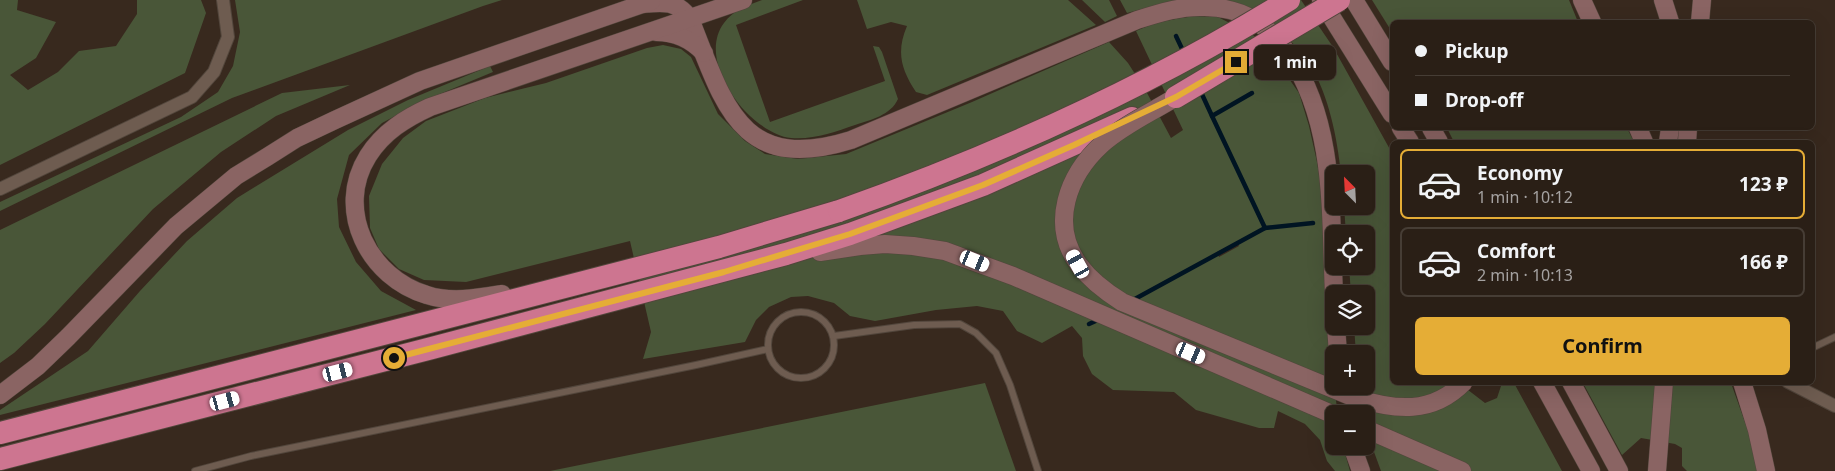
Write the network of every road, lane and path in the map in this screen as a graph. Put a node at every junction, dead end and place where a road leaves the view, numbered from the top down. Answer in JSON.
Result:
{"nodes":[{"id":1,"x":224,"y":0,"type":"edge"},
{"id":2,"x":691,"y":0,"type":"edge"},
{"id":3,"x":1289,"y":0,"type":"edge"},
{"id":4,"x":1321,"y":0,"type":"edge"},
{"id":5,"x":1351,"y":0,"type":"edge"},
{"id":6,"x":1582,"y":0,"type":"edge"},
{"id":7,"x":1663,"y":0,"type":"edge"},
{"id":8,"x":1702,"y":0,"type":"edge"},
{"id":9,"x":647,"y":2,"type":"edge"},
{"id":10,"x":736,"y":3,"type":"edge"},
{"id":11,"x":690,"y":19,"type":"junction"},
{"id":12,"x":1591,"y":20,"type":"edge"},
{"id":13,"x":1669,"y":20,"type":"edge"},
{"id":14,"x":1700,"y":20,"type":"edge"},
{"id":15,"x":652,"y":32,"type":"junction"},
{"id":16,"x":704,"y":54,"type":"junction"},
{"id":17,"x":1390,"y":59,"type":"edge"},
{"id":18,"x":1176,"y":97,"type":"junction"},
{"id":19,"x":1390,"y":111,"type":"edge"},
{"id":20,"x":0,"y":188,"type":"edge"},
{"id":21,"x":724,"y":272,"type":"junction"},
{"id":22,"x":606,"y":276,"type":"junction"},
{"id":23,"x":1333,"y":285,"type":"edge"},
{"id":24,"x":834,"y":336,"type":"junction"},
{"id":25,"x":1835,"y":337,"type":"edge"},
{"id":26,"x":1815,"y":347,"type":"edge"},
{"id":27,"x":768,"y":349,"type":"junction"},
{"id":28,"x":1461,"y":385,"type":"edge"},
{"id":29,"x":1544,"y":385,"type":"edge"},
{"id":30,"x":1573,"y":385,"type":"edge"},
{"id":31,"x":1664,"y":385,"type":"edge"},
{"id":32,"x":1743,"y":385,"type":"edge"},
{"id":33,"x":1794,"y":385,"type":"edge"},
{"id":34,"x":0,"y":395,"type":"edge"},
{"id":35,"x":1835,"y":406,"type":"edge"},
{"id":36,"x":1325,"y":411,"type":"edge"},
{"id":37,"x":0,"y":433,"type":"edge"},
{"id":38,"x":1375,"y":433,"type":"edge"},
{"id":39,"x":1355,"y":455,"type":"edge"},
{"id":40,"x":0,"y":459,"type":"edge"},
{"id":41,"x":1657,"y":469,"type":"edge"},
{"id":42,"x":195,"y":471,"type":"edge"},
{"id":43,"x":1038,"y":471,"type":"edge"},
{"id":44,"x":1361,"y":471,"type":"edge"},
{"id":45,"x":1462,"y":471,"type":"edge"},
{"id":46,"x":1591,"y":471,"type":"edge"},
{"id":47,"x":1619,"y":471,"type":"edge"},
{"id":48,"x":1766,"y":471,"type":"edge"}],
"edges":[{"from":1,"to":20,"type":"street"},
{"from":2,"to":11,"type":"main road"},
{"from":3,"to":22,"type":"highway","bridge":true},
{"from":4,"to":19,"type":"main road"},
{"from":5,"to":17,"type":"main road"},
{"from":5,"to":18,"type":"highway","bridge":true},
{"from":6,"to":12,"type":"main road"},
{"from":7,"to":13,"type":"main road"},
{"from":8,"to":14,"type":"main road"},
{"from":9,"to":11,"type":"main road"},
{"from":9,"to":34,"type":"main road"},
{"from":10,"to":11,"type":"main road"},
{"from":10,"to":16,"type":"main road"},
{"from":11,"to":15,"type":"main road"},
{"from":11,"to":16,"type":"main road"},
{"from":15,"to":16,"type":"main road"},
{"from":15,"to":22,"type":"main road"},
{"from":16,"to":23,"type":"main road"},
{"from":18,"to":21,"type":"highway","bridge":true},
{"from":18,"to":28,"type":"main road","bridge":true},
{"from":21,"to":36,"type":"main road"},
{"from":21,"to":40,"type":"highway"},
{"from":22,"to":37,"type":"highway"},
{"from":24,"to":27,"type":"lane"},
{"from":24,"to":27,"type":"lane"},
{"from":24,"to":43,"type":"lane"},
{"from":25,"to":26,"type":"lane"},
{"from":27,"to":42,"type":"lane"},
{"from":29,"to":46,"type":"main road"},
{"from":30,"to":47,"type":"main road"},
{"from":31,"to":41,"type":"main road"},
{"from":32,"to":48,"type":"main road"},
{"from":33,"to":35,"type":"street"},
{"from":38,"to":45,"type":"main road"},
{"from":39,"to":44,"type":"main road"}]}
